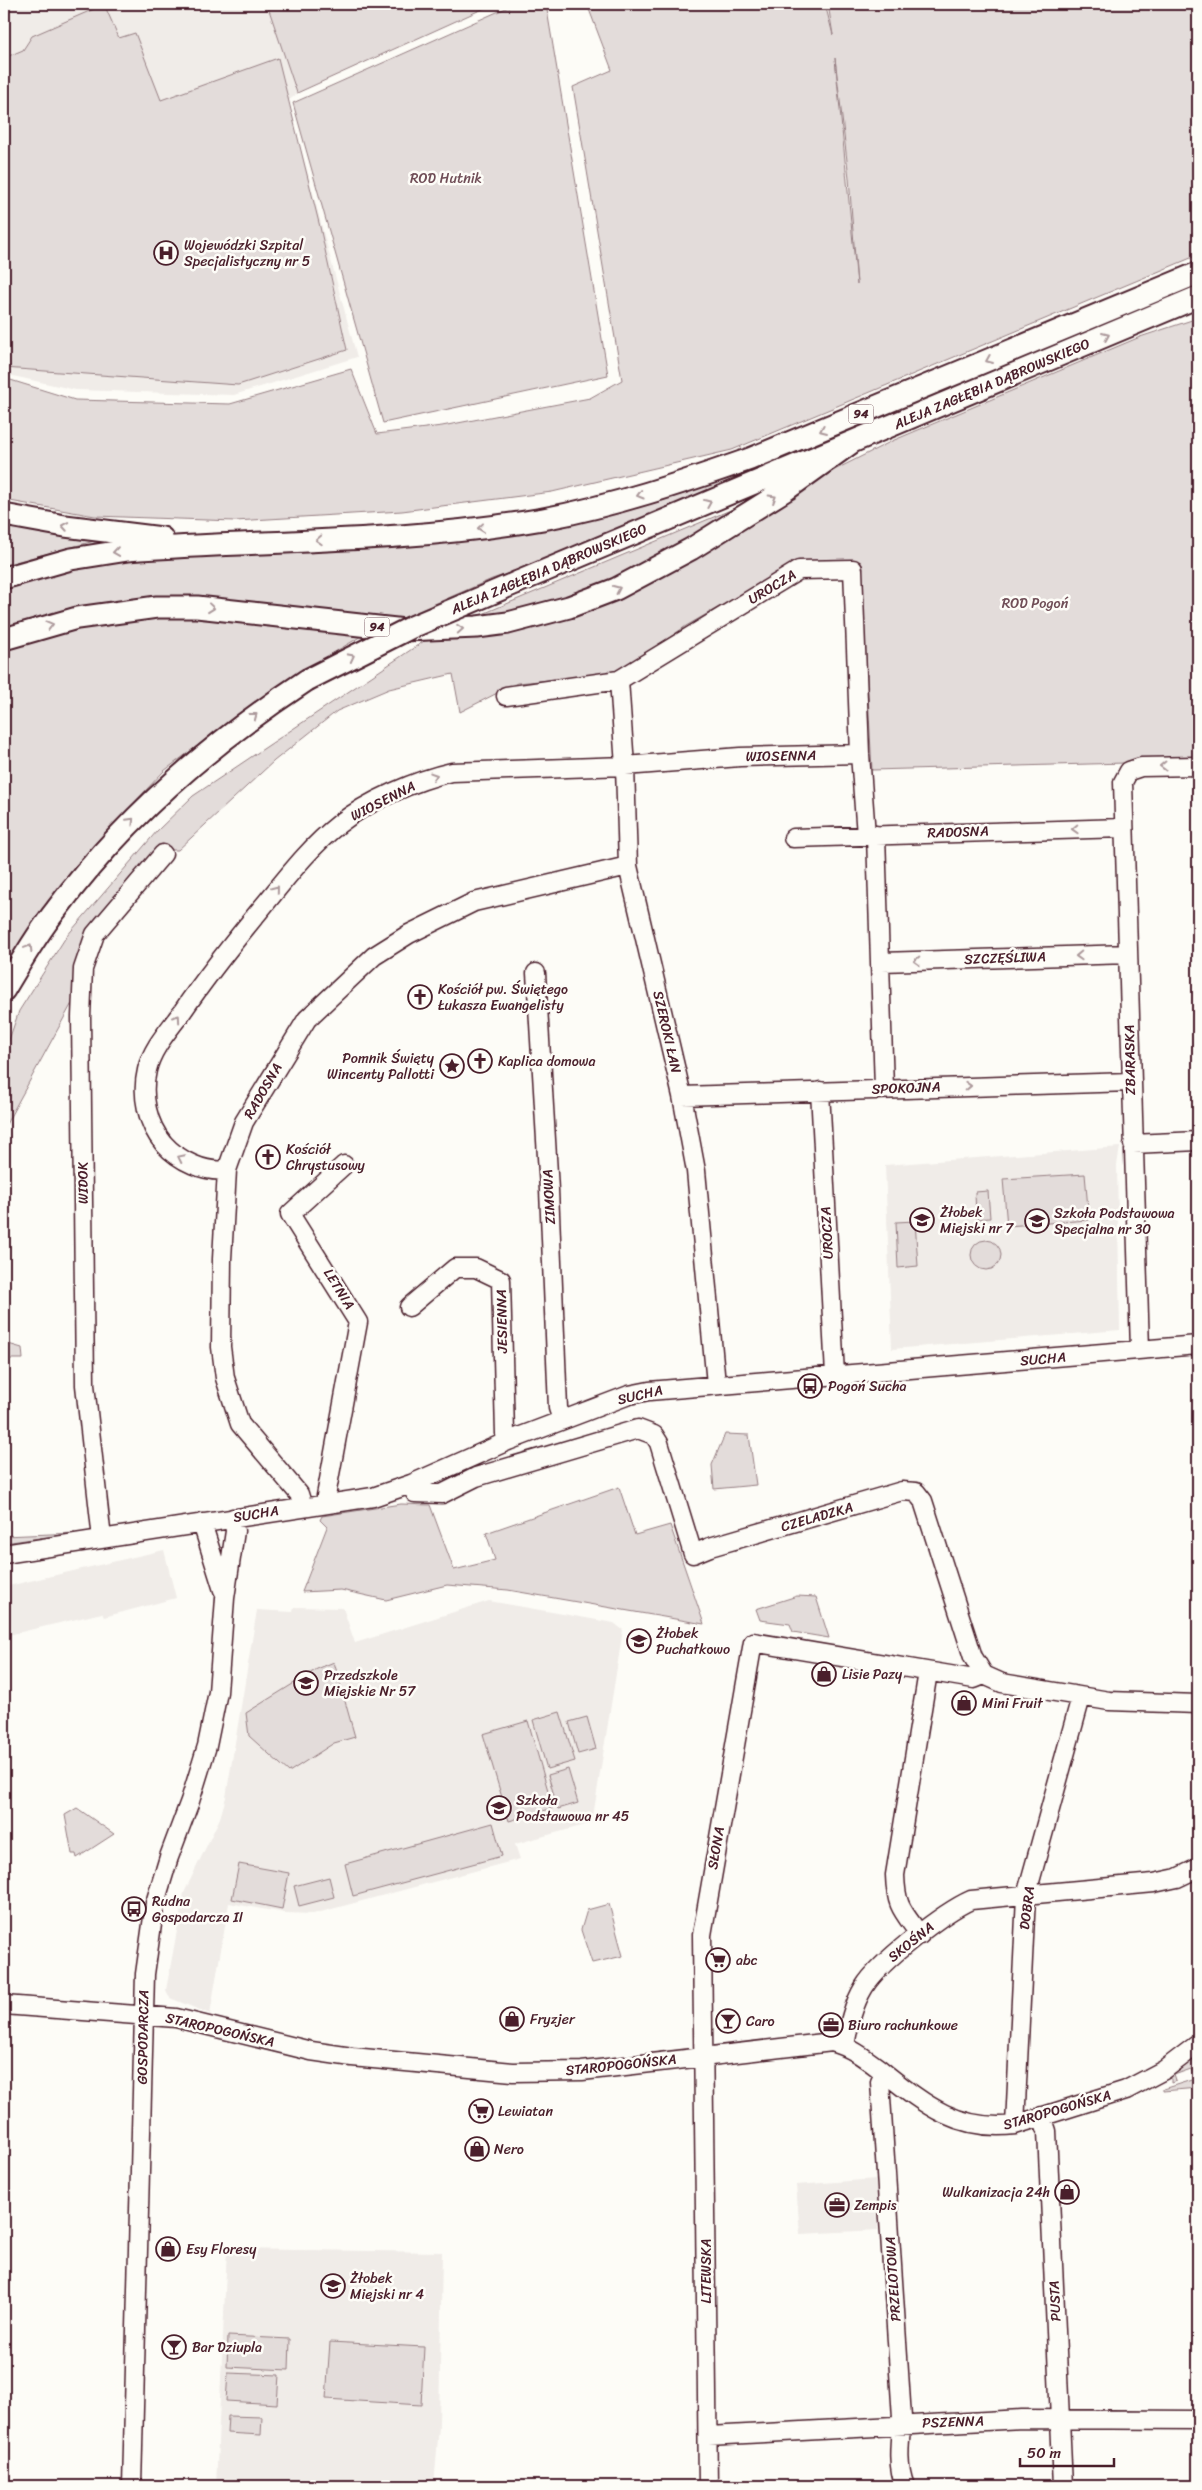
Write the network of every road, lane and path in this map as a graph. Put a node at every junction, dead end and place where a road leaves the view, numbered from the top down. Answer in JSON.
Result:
{"nodes":[{"id":1,"x":1198,"y":265,"type":"edge"},
{"id":2,"x":1198,"y":273,"type":"edge"},
{"id":3,"x":1154,"y":291,"type":"junction"},
{"id":4,"x":1198,"y":297,"type":"edge"},
{"id":5,"x":1198,"y":302,"type":"edge"},
{"id":6,"x":1160,"y":313,"type":"junction"},
{"id":7,"x":851,"y":443,"type":"junction"},
{"id":8,"x":4,"y":515,"type":"edge"},
{"id":9,"x":235,"y":544,"type":"junction"},
{"id":10,"x":4,"y":578,"type":"edge"},
{"id":11,"x":4,"y":638,"type":"edge"},
{"id":12,"x":619,"y":680,"type":"junction"},
{"id":13,"x":506,"y":696,"type":"dead end"},
{"id":14,"x":860,"y":754,"type":"junction"},
{"id":15,"x":625,"y":766,"type":"junction"},
{"id":16,"x":1198,"y":766,"type":"edge"},
{"id":17,"x":1123,"y":828,"type":"junction"},
{"id":18,"x":871,"y":835,"type":"junction"},
{"id":19,"x":793,"y":838,"type":"dead end"},
{"id":20,"x":162,"y":854,"type":"dead end"},
{"id":21,"x":628,"y":866,"type":"junction"},
{"id":22,"x":1128,"y":954,"type":"junction"},
{"id":23,"x":882,"y":962,"type":"junction"},
{"id":24,"x":536,"y":973,"type":"dead end"},
{"id":25,"x":4,"y":990,"type":"edge"},
{"id":26,"x":1131,"y":1082,"type":"junction"},
{"id":27,"x":884,"y":1089,"type":"junction"},
{"id":28,"x":820,"y":1091,"type":"junction"},
{"id":29,"x":682,"y":1096,"type":"junction"},
{"id":30,"x":1198,"y":1141,"type":"edge"},
{"id":31,"x":1133,"y":1144,"type":"junction"},
{"id":32,"x":344,"y":1165,"type":"dead end"},
{"id":33,"x":227,"y":1170,"type":"junction"},
{"id":34,"x":409,"y":1307,"type":"dead end"},
{"id":35,"x":1198,"y":1345,"type":"edge"},
{"id":36,"x":1140,"y":1350,"type":"junction"},
{"id":37,"x":835,"y":1375,"type":"junction"},
{"id":38,"x":716,"y":1384,"type":"junction"},
{"id":39,"x":562,"y":1420,"type":"junction"},
{"id":40,"x":508,"y":1440,"type":"junction"},
{"id":41,"x":411,"y":1484,"type":"junction"},
{"id":42,"x":327,"y":1504,"type":"junction"},
{"id":43,"x":303,"y":1507,"type":"junction"},
{"id":44,"x":233,"y":1518,"type":"junction"},
{"id":45,"x":202,"y":1523,"type":"junction"},
{"id":46,"x":102,"y":1539,"type":"junction"},
{"id":47,"x":4,"y":1554,"type":"edge"},
{"id":48,"x":225,"y":1598,"type":"junction"},
{"id":49,"x":928,"y":1672,"type":"junction"},
{"id":50,"x":984,"y":1675,"type":"junction"},
{"id":51,"x":1081,"y":1697,"type":"junction"},
{"id":52,"x":1198,"y":1704,"type":"edge"},
{"id":53,"x":1198,"y":1868,"type":"edge"},
{"id":54,"x":1026,"y":1896,"type":"junction"},
{"id":55,"x":920,"y":1935,"type":"junction"},
{"id":56,"x":4,"y":2005,"type":"edge"},
{"id":57,"x":142,"y":2016,"type":"junction"},
{"id":58,"x":1198,"y":2044,"type":"edge"},
{"id":59,"x":845,"y":2045,"type":"junction"},
{"id":60,"x":704,"y":2057,"type":"junction"},
{"id":61,"x":885,"y":2073,"type":"junction"},
{"id":62,"x":1042,"y":2116,"type":"junction"},
{"id":63,"x":1015,"y":2125,"type":"junction"},
{"id":64,"x":1060,"y":2419,"type":"junction"},
{"id":65,"x":1198,"y":2420,"type":"edge"},
{"id":66,"x":901,"y":2424,"type":"junction"},
{"id":67,"x":708,"y":2436,"type":"junction"},
{"id":68,"x":132,"y":2486,"type":"edge"},
{"id":69,"x":708,"y":2486,"type":"edge"},
{"id":70,"x":905,"y":2486,"type":"edge"},
{"id":71,"x":1063,"y":2486,"type":"edge"}],
"edges":[{"from":1,"to":3,"type":"main road"},
{"from":2,"to":3,"type":"main road","name":"ALEJA ZAGŁĘBIA DĄBROWSKIEGO","number":"94"},
{"from":3,"to":9,"type":"main road","name":"ALEJA ZAGŁĘBIA DĄBROWSKIEGO","number":"94","one_way":true},
{"from":4,"to":6,"type":"main road","name":"ALEJA ZAGŁĘBIA DĄBROWSKIEGO","number":"94"},
{"from":5,"to":6,"type":"main road"},
{"from":7,"to":6,"type":"main road","name":"ALEJA ZAGŁĘBIA DĄBROWSKIEGO","number":"94","one_way":true},
{"from":11,"to":7,"type":"main road","number":"94","one_way":true},
{"from":25,"to":7,"type":"main road","name":"ALEJA ZAGŁĘBIA DĄBROWSKIEGO","number":"94","one_way":true,"bridge":true},
{"from":9,"to":8,"type":"main road","number":"94","one_way":true},
{"from":9,"to":10,"type":"main road","name":"ALEJA ZAGŁĘBIA DĄBROWSKIEGO","one_way":true},
{"from":12,"to":13,"type":"street","name":"UROCZA"},
{"from":12,"to":14,"type":"street","name":"UROCZA"},
{"from":12,"to":15,"type":"street","name":"SZEROKI ŁAN"},
{"from":14,"to":15,"type":"street","name":"WIOSENNA"},
{"from":14,"to":18,"type":"street","name":"UROCZA"},
{"from":15,"to":21,"type":"street","name":"SZEROKI ŁAN"},
{"from":33,"to":15,"type":"street","name":"WIOSENNA","one_way":true},
{"from":16,"to":17,"type":"street","name":"ZBARASKA","one_way":true},
{"from":17,"to":18,"type":"street","name":"RADOSNA","one_way":true},
{"from":17,"to":22,"type":"street","name":"ZBARASKA"},
{"from":18,"to":19,"type":"street","name":"RADOSNA"},
{"from":18,"to":23,"type":"street","name":"UROCZA"},
{"from":20,"to":46,"type":"street","name":"WIDOK"},
{"from":21,"to":29,"type":"street","name":"SZEROKI ŁAN"},
{"from":21,"to":33,"type":"street","name":"RADOSNA"},
{"from":22,"to":23,"type":"street","name":"SZCZĘŚLIWA","one_way":true},
{"from":22,"to":26,"type":"street","name":"ZBARASKA"},
{"from":23,"to":27,"type":"street","name":"UROCZA"},
{"from":24,"to":39,"type":"street","name":"ZIMOWA"},
{"from":27,"to":26,"type":"street","name":"SPOKOJNA","one_way":true},
{"from":26,"to":31,"type":"street","name":"ZBARASKA"},
{"from":27,"to":28,"type":"street","name":"SPOKOJNA"},
{"from":28,"to":29,"type":"street","name":"SPOKOJNA"},
{"from":28,"to":37,"type":"street","name":"UROCZA"},
{"from":29,"to":38,"type":"street","name":"SZEROKI ŁAN"},
{"from":30,"to":31,"type":"street"},
{"from":31,"to":36,"type":"street","name":"ZBARASKA"},
{"from":32,"to":42,"type":"street","name":"LETNIA"},
{"from":33,"to":43,"type":"street","name":"RADOSNA"},
{"from":34,"to":40,"type":"street","name":"JESIENNA"},
{"from":35,"to":36,"type":"street","name":"SUCHA"},
{"from":36,"to":37,"type":"street","name":"SUCHA"},
{"from":37,"to":38,"type":"street","name":"SUCHA"},
{"from":38,"to":39,"type":"street","name":"SUCHA"},
{"from":39,"to":40,"type":"street","name":"SUCHA"},
{"from":40,"to":41,"type":"street","name":"SUCHA"},
{"from":41,"to":42,"type":"street","name":"SUCHA"},
{"from":41,"to":50,"type":"street","name":"CZELADZKA"},
{"from":42,"to":43,"type":"street","name":"SUCHA"},
{"from":43,"to":44,"type":"street","name":"SUCHA"},
{"from":44,"to":45,"type":"street","name":"SUCHA"},
{"from":44,"to":48,"type":"street","name":"GOSPODARCZA"},
{"from":45,"to":46,"type":"street","name":"SUCHA"},
{"from":45,"to":48,"type":"street","name":"GOSPODARCZA"},
{"from":46,"to":47,"type":"street","name":"SUCHA"},
{"from":48,"to":57,"type":"street","name":"GOSPODARCZA"},
{"from":49,"to":50,"type":"street"},
{"from":49,"to":55,"type":"street"},
{"from":49,"to":60,"type":"street","name":"SŁONA"},
{"from":50,"to":51,"type":"street"},
{"from":51,"to":52,"type":"street"},
{"from":51,"to":54,"type":"street","name":"DOBRA"},
{"from":53,"to":54,"type":"street","name":"SKOŚNA"},
{"from":54,"to":55,"type":"street","name":"SKOŚNA"},
{"from":54,"to":63,"type":"street","name":"DOBRA"},
{"from":55,"to":59,"type":"street","name":"SKOŚNA"},
{"from":56,"to":57,"type":"street","name":"STAROPOGOŃSKA"},
{"from":57,"to":60,"type":"street","name":"STAROPOGOŃSKA"},
{"from":57,"to":68,"type":"street","name":"GOSPODARCZA"},
{"from":58,"to":62,"type":"street","name":"STAROPOGOŃSKA"},
{"from":59,"to":60,"type":"street","name":"STAROPOGOŃSKA"},
{"from":59,"to":61,"type":"street","name":"STAROPOGOŃSKA"},
{"from":60,"to":67,"type":"street","name":"LITEWSKA"},
{"from":61,"to":63,"type":"street","name":"STAROPOGOŃSKA"},
{"from":61,"to":66,"type":"street","name":"PRZELOTOWA"},
{"from":62,"to":63,"type":"street","name":"STAROPOGOŃSKA"},
{"from":62,"to":64,"type":"street","name":"PUSTA"},
{"from":64,"to":65,"type":"street","name":"PSZENNA"},
{"from":64,"to":66,"type":"street","name":"PSZENNA"},
{"from":64,"to":71,"type":"street","name":"PUSTA"},
{"from":66,"to":67,"type":"street","name":"PSZENNA"},
{"from":66,"to":70,"type":"street","name":"PRZELOTOWA"},
{"from":67,"to":69,"type":"street","name":"LITEWSKA"}]}
